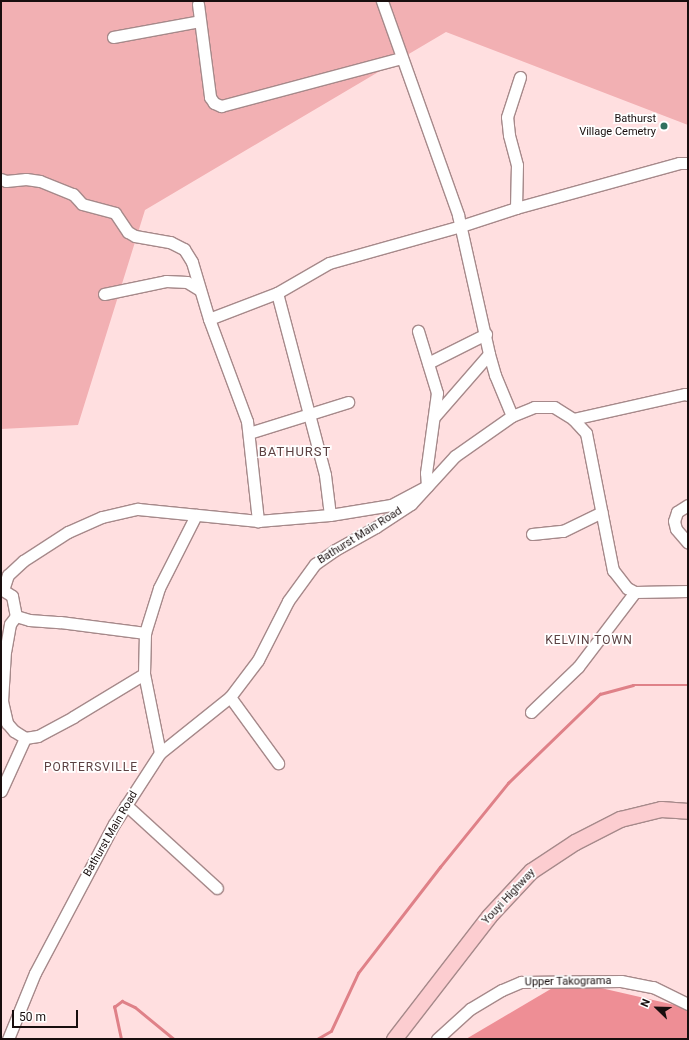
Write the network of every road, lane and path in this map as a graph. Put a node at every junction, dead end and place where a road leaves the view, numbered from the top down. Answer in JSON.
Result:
{"nodes":[{"id":1,"x":382,"y":1,"type":"edge"},
{"id":2,"x":198,"y":4,"type":"dead end"},
{"id":3,"x":200,"y":21,"type":"junction"},
{"id":4,"x":113,"y":37,"type":"dead end"},
{"id":5,"x":401,"y":58,"type":"junction"},
{"id":6,"x":520,"y":77,"type":"dead end"},
{"id":7,"x":688,"y":162,"type":"edge"},
{"id":8,"x":1,"y":179,"type":"edge"},
{"id":9,"x":516,"y":208,"type":"junction"},
{"id":10,"x":460,"y":226,"type":"junction"},
{"id":11,"x":200,"y":290,"type":"junction"},
{"id":12,"x":277,"y":293,"type":"junction"},
{"id":13,"x":104,"y":294,"type":"dead end"},
{"id":14,"x":209,"y":319,"type":"junction"},
{"id":15,"x":418,"y":331,"type":"dead end"},
{"id":16,"x":486,"y":334,"type":"junction"},
{"id":17,"x":489,"y":354,"type":"junction"},
{"id":18,"x":428,"y":363,"type":"junction"},
{"id":19,"x":688,"y":395,"type":"edge"},
{"id":20,"x":348,"y":402,"type":"dead end"},
{"id":21,"x":309,"y":414,"type":"junction"},
{"id":22,"x":435,"y":416,"type":"junction"},
{"id":23,"x":512,"y":416,"type":"junction"},
{"id":24,"x":573,"y":419,"type":"junction"},
{"id":25,"x":249,"y":434,"type":"junction"},
{"id":26,"x":427,"y":486,"type":"junction"},
{"id":27,"x":688,"y":505,"type":"edge"},
{"id":28,"x":602,"y":512,"type":"junction"},
{"id":29,"x":196,"y":515,"type":"junction"},
{"id":30,"x":330,"y":515,"type":"junction"},
{"id":31,"x":258,"y":521,"type":"junction"},
{"id":32,"x":532,"y":534,"type":"dead end"},
{"id":33,"x":688,"y":543,"type":"edge"},
{"id":34,"x":2,"y":590,"type":"edge"},
{"id":35,"x":688,"y":591,"type":"edge"},
{"id":36,"x":635,"y":592,"type":"junction"},
{"id":37,"x":16,"y":616,"type":"junction"},
{"id":38,"x":145,"y":633,"type":"junction"},
{"id":39,"x":144,"y":674,"type":"junction"},
{"id":40,"x":230,"y":697,"type":"junction"},
{"id":41,"x":1,"y":701,"type":"edge"},
{"id":42,"x":531,"y":712,"type":"dead end"},
{"id":43,"x":25,"y":738,"type":"junction"},
{"id":44,"x":160,"y":753,"type":"junction"},
{"id":45,"x":278,"y":763,"type":"dead end"},
{"id":46,"x":1,"y":791,"type":"edge"},
{"id":47,"x":126,"y":805,"type":"junction"},
{"id":48,"x":688,"y":811,"type":"edge"},
{"id":49,"x":217,"y":888,"type":"dead end"},
{"id":50,"x":688,"y":1004,"type":"edge"},
{"id":51,"x":8,"y":1039,"type":"edge"},
{"id":52,"x":394,"y":1039,"type":"edge"},
{"id":53,"x":437,"y":1039,"type":"edge"}],
"edges":[{"from":1,"to":5,"type":"street"},
{"from":2,"to":3,"type":"street"},
{"from":3,"to":4,"type":"street"},
{"from":3,"to":5,"type":"street"},
{"from":5,"to":10,"type":"street"},
{"from":6,"to":9,"type":"street"},
{"from":7,"to":9,"type":"street"},
{"from":8,"to":11,"type":"street"},
{"from":9,"to":10,"type":"street"},
{"from":10,"to":12,"type":"street"},
{"from":10,"to":16,"type":"street"},
{"from":11,"to":13,"type":"street"},
{"from":11,"to":14,"type":"street"},
{"from":12,"to":14,"type":"street"},
{"from":12,"to":21,"type":"street"},
{"from":14,"to":25,"type":"street"},
{"from":15,"to":18,"type":"street"},
{"from":16,"to":17,"type":"street"},
{"from":16,"to":18,"type":"street"},
{"from":17,"to":22,"type":"street"},
{"from":17,"to":23,"type":"street"},
{"from":18,"to":22,"type":"street"},
{"from":19,"to":24,"type":"street"},
{"from":20,"to":21,"type":"street"},
{"from":21,"to":25,"type":"street"},
{"from":21,"to":30,"type":"street"},
{"from":22,"to":26,"type":"street"},
{"from":23,"to":24,"type":"street","name":"Bathurst Main Road"},
{"from":23,"to":26,"type":"street","name":"Bathurst Main Road"},
{"from":24,"to":28,"type":"street","name":"Bathurst Main Road"},
{"from":25,"to":31,"type":"street"},
{"from":26,"to":30,"type":"street"},
{"from":26,"to":40,"type":"street","name":"Bathurst Main Road"},
{"from":27,"to":33,"type":"street"},
{"from":28,"to":32,"type":"street"},
{"from":28,"to":36,"type":"street","name":"Bathurst Main Road"},
{"from":29,"to":31,"type":"street"},
{"from":29,"to":34,"type":"street"},
{"from":29,"to":38,"type":"street"},
{"from":30,"to":31,"type":"street"},
{"from":34,"to":37,"type":"street"},
{"from":35,"to":36,"type":"street"},
{"from":36,"to":42,"type":"street"},
{"from":37,"to":38,"type":"street"},
{"from":37,"to":41,"type":"street"},
{"from":38,"to":39,"type":"street"},
{"from":39,"to":43,"type":"street"},
{"from":39,"to":44,"type":"street"},
{"from":40,"to":44,"type":"street","name":"Bathurst Main Road"},
{"from":40,"to":45,"type":"street"},
{"from":41,"to":43,"type":"street"},
{"from":43,"to":46,"type":"street"},
{"from":44,"to":47,"type":"street","name":"Bathurst Main Road"},
{"from":47,"to":49,"type":"street"},
{"from":47,"to":51,"type":"street","name":"Bathurst Main Road"},
{"from":48,"to":52,"type":"main road","name":"Youyi Highway"},
{"from":50,"to":53,"type":"street","name":"Upper Takograma"}]}
